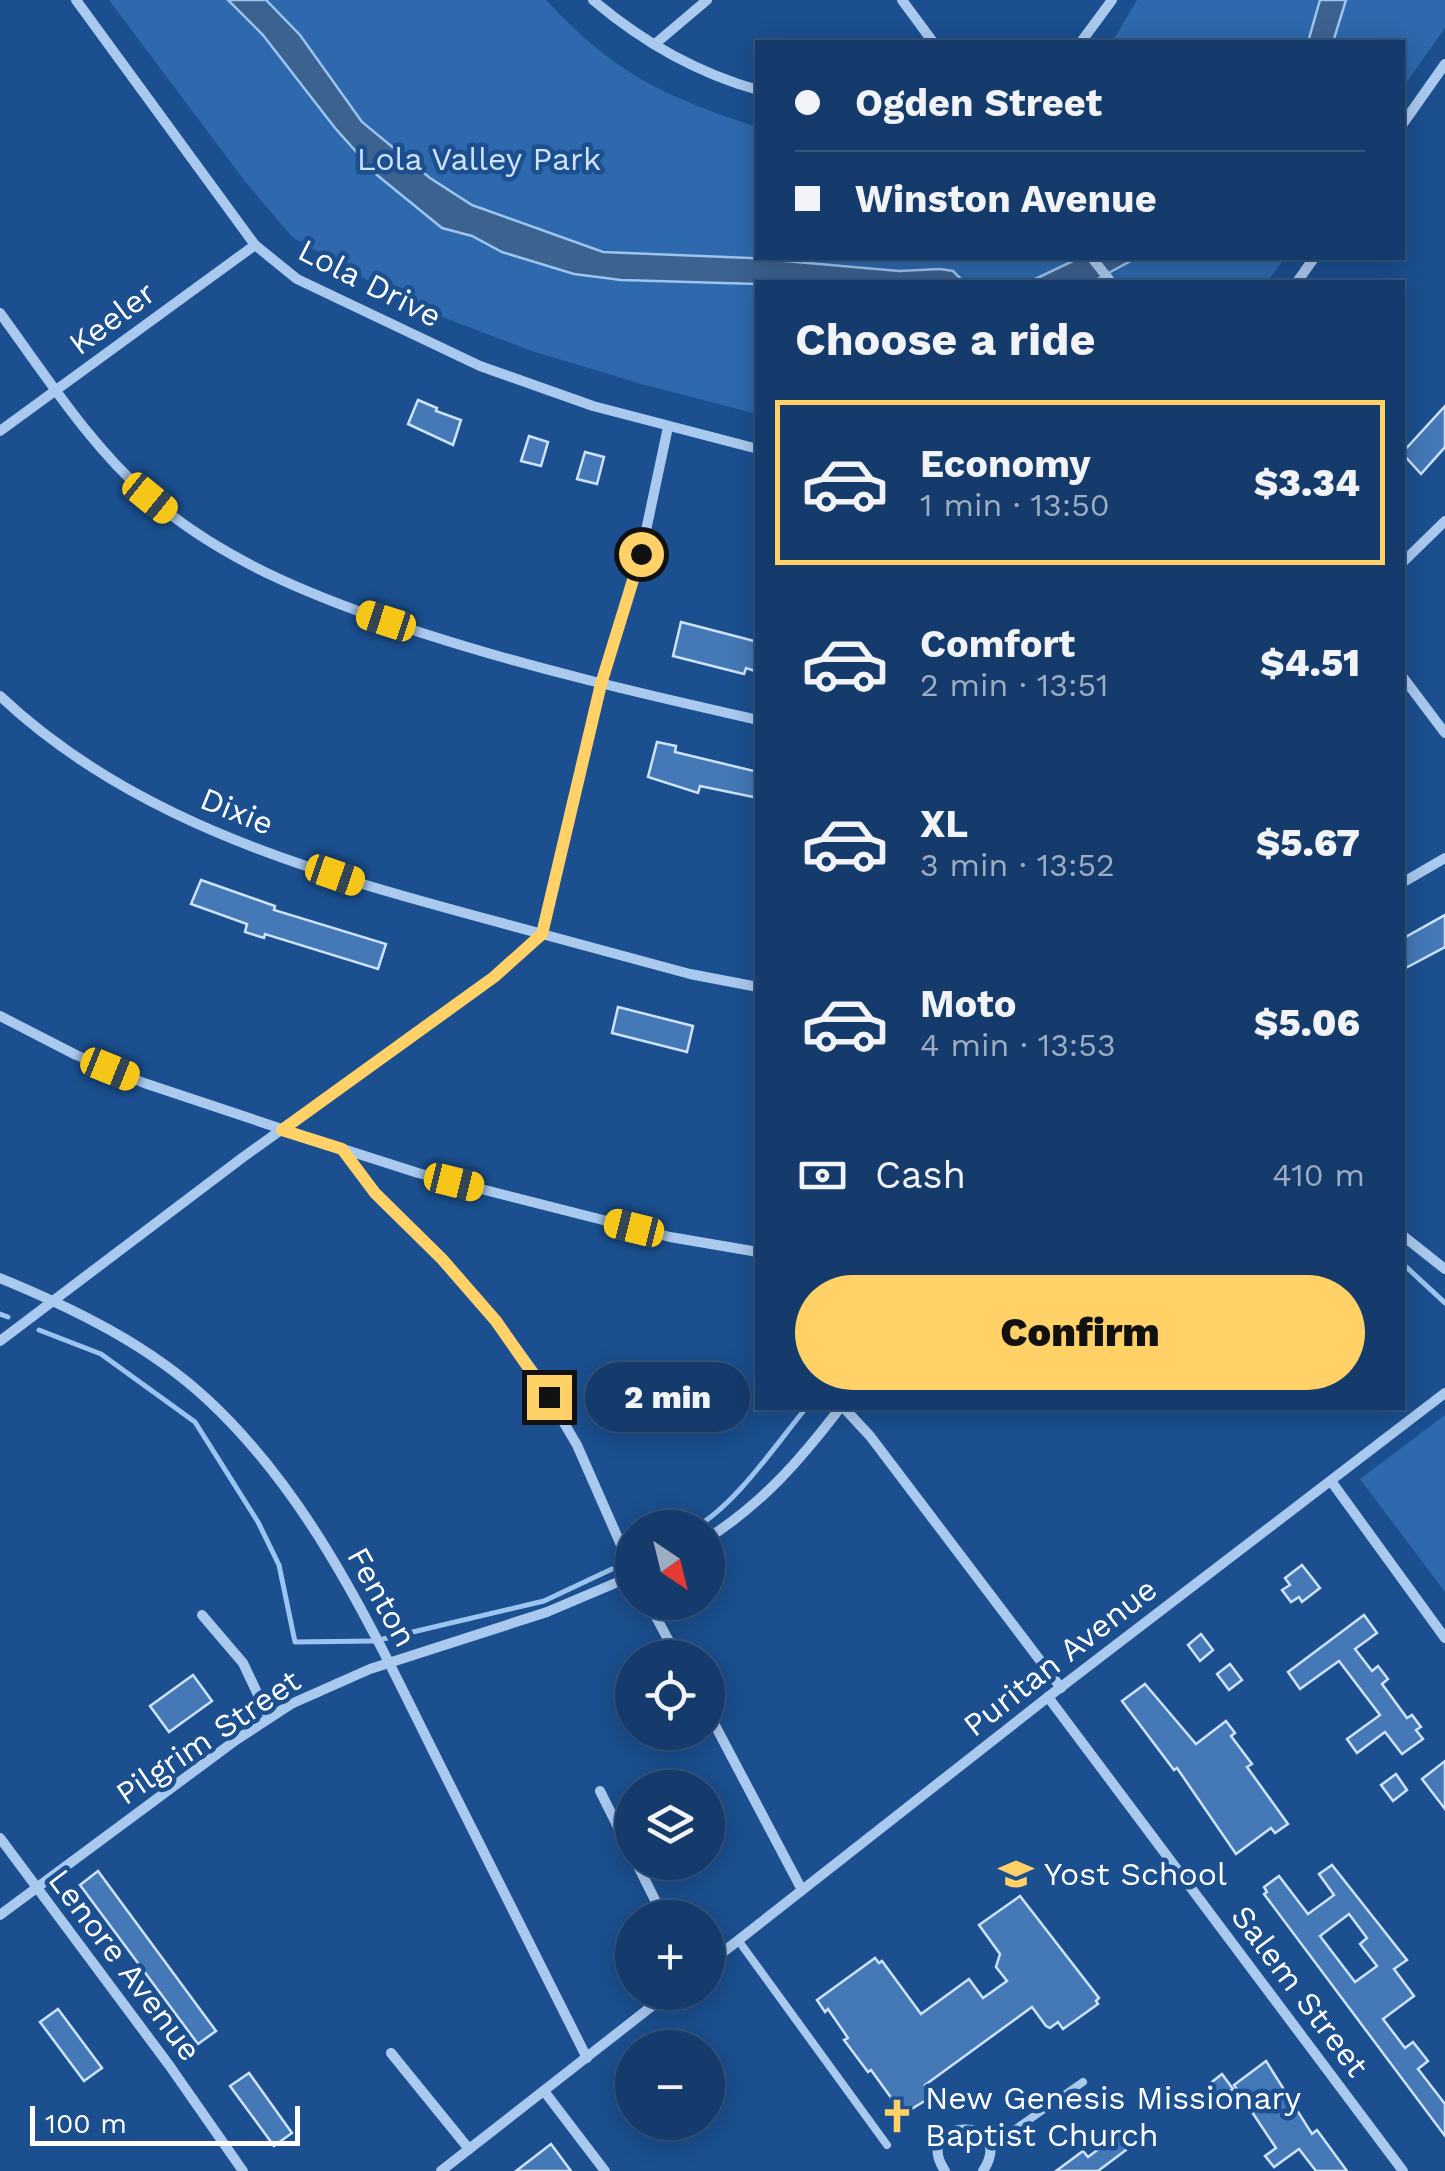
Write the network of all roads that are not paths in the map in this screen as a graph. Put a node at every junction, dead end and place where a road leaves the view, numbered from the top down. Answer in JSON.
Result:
{"nodes":[{"id":1,"x":76,"y":0,"type":"edge"},
{"id":2,"x":592,"y":0,"type":"edge"},
{"id":3,"x":707,"y":0,"type":"edge"},
{"id":4,"x":902,"y":0,"type":"edge"},
{"id":5,"x":1112,"y":0,"type":"edge"},
{"id":6,"x":932,"y":40,"type":"edge"},
{"id":7,"x":1082,"y":40,"type":"edge"},
{"id":8,"x":655,"y":44,"type":"junction"},
{"id":9,"x":1445,"y":64,"type":"edge"},
{"id":10,"x":755,"y":89,"type":"edge"},
{"id":11,"x":1405,"y":121,"type":"edge"},
{"id":12,"x":256,"y":245,"type":"junction"},
{"id":13,"x":1094,"y":260,"type":"edge"},
{"id":14,"x":1109,"y":280,"type":"edge"},
{"id":15,"x":0,"y":313,"type":"edge"},
{"id":16,"x":56,"y":390,"type":"junction"},
{"id":17,"x":668,"y":427,"type":"junction"},
{"id":18,"x":0,"y":431,"type":"edge"},
{"id":19,"x":755,"y":448,"type":"edge"},
{"id":20,"x":1445,"y":521,"type":"edge"},
{"id":21,"x":1405,"y":560,"type":"edge"},
{"id":22,"x":1405,"y":680,"type":"edge"},
{"id":23,"x":601,"y":684,"type":"junction"},
{"id":24,"x":0,"y":696,"type":"edge"},
{"id":25,"x":755,"y":719,"type":"edge"},
{"id":26,"x":1445,"y":733,"type":"edge"},
{"id":27,"x":1445,"y":858,"type":"edge"},
{"id":28,"x":1405,"y":882,"type":"edge"},
{"id":29,"x":542,"y":934,"type":"junction"},
{"id":30,"x":755,"y":987,"type":"edge"},
{"id":31,"x":0,"y":1016,"type":"edge"},
{"id":32,"x":282,"y":1130,"type":"junction"},
{"id":33,"x":342,"y":1149,"type":"junction"},
{"id":34,"x":1405,"y":1236,"type":"edge"},
{"id":35,"x":755,"y":1251,"type":"edge"},
{"id":36,"x":1445,"y":1269,"type":"edge"},
{"id":37,"x":0,"y":1278,"type":"edge"},
{"id":38,"x":52,"y":1302,"type":"junction"},
{"id":39,"x":0,"y":1341,"type":"edge"},
{"id":40,"x":1445,"y":1393,"type":"edge"},
{"id":41,"x":840,"y":1410,"type":"edge"},
{"id":42,"x":844,"y":1410,"type":"edge"},
{"id":43,"x":1331,"y":1481,"type":"junction"},
{"id":44,"x":725,"y":1526,"type":"edge"},
{"id":45,"x":615,"y":1533,"type":"edge"},
{"id":46,"x":615,"y":1581,"type":"edge"},
{"id":47,"x":202,"y":1615,"type":"dead end"},
{"id":48,"x":1445,"y":1638,"type":"edge"},
{"id":49,"x":390,"y":1664,"type":"junction"},
{"id":50,"x":1060,"y":1688,"type":"junction"},
{"id":51,"x":1048,"y":1697,"type":"junction"},
{"id":52,"x":269,"y":1718,"type":"junction"},
{"id":53,"x":725,"y":1744,"type":"edge"},
{"id":54,"x":600,"y":1791,"type":"dead end"},
{"id":55,"x":615,"y":1821,"type":"edge"},
{"id":56,"x":0,"y":1838,"type":"edge"},
{"id":57,"x":37,"y":1888,"type":"junction"},
{"id":58,"x":802,"y":1890,"type":"junction"},
{"id":59,"x":0,"y":1915,"type":"edge"},
{"id":60,"x":738,"y":1940,"type":"junction"},
{"id":61,"x":725,"y":1950,"type":"edge"},
{"id":62,"x":647,"y":2010,"type":"edge"},
{"id":63,"x":391,"y":2053,"type":"dead end"},
{"id":64,"x":587,"y":2058,"type":"junction"},
{"id":65,"x":1083,"y":2082,"type":"dead end"},
{"id":66,"x":544,"y":2091,"type":"junction"},
{"id":67,"x":987,"y":2141,"type":"junction"},
{"id":68,"x":888,"y":2145,"type":"dead end"},
{"id":69,"x":469,"y":2149,"type":"junction"},
{"id":70,"x":243,"y":2171,"type":"edge"},
{"id":71,"x":441,"y":2171,"type":"edge"},
{"id":72,"x":604,"y":2171,"type":"edge"},
{"id":73,"x":945,"y":2171,"type":"edge"},
{"id":74,"x":983,"y":2171,"type":"edge"},
{"id":75,"x":1403,"y":2171,"type":"edge"}],
"edges":[{"from":1,"to":12,"type":"street","name":"Lola Drive"},
{"from":2,"to":8,"type":"street"},
{"from":3,"to":8,"type":"street"},
{"from":4,"to":6,"type":"street"},
{"from":5,"to":7,"type":"street"},
{"from":8,"to":10,"type":"street"},
{"from":9,"to":11,"type":"street"},
{"from":12,"to":16,"type":"street","name":"Keeler"},
{"from":12,"to":17,"type":"street","name":"Lola Drive"},
{"from":13,"to":14,"type":"street"},
{"from":15,"to":16,"type":"street"},
{"from":16,"to":18,"type":"street","name":"Keeler"},
{"from":16,"to":23,"type":"street"},
{"from":17,"to":19,"type":"street","name":"Lola Drive"},
{"from":17,"to":23,"type":"street"},
{"from":20,"to":21,"type":"street"},
{"from":22,"to":26,"type":"street"},
{"from":23,"to":25,"type":"street"},
{"from":23,"to":29,"type":"street"},
{"from":24,"to":29,"type":"street","name":"Dixie"},
{"from":27,"to":28,"type":"street"},
{"from":29,"to":30,"type":"street","name":"Dixie"},
{"from":29,"to":32,"type":"street"},
{"from":31,"to":32,"type":"street"},
{"from":32,"to":33,"type":"street"},
{"from":32,"to":38,"type":"street"},
{"from":33,"to":35,"type":"street"},
{"from":33,"to":45,"type":"street"},
{"from":34,"to":36,"type":"street"},
{"from":37,"to":38,"type":"street","name":"Fenton"},
{"from":38,"to":39,"type":"street"},
{"from":38,"to":49,"type":"street","name":"Fenton"},
{"from":40,"to":43,"type":"street","name":"Puritan Avenue"},
{"from":41,"to":44,"type":"street"},
{"from":42,"to":50,"type":"street"},
{"from":43,"to":48,"type":"street"},
{"from":43,"to":50,"type":"street","name":"Puritan Avenue"},
{"from":46,"to":49,"type":"street","name":"Pilgrim Street"},
{"from":47,"to":52,"type":"street"},
{"from":49,"to":52,"type":"street","name":"Pilgrim Street"},
{"from":49,"to":64,"type":"street","name":"Fenton"},
{"from":50,"to":51,"type":"street","name":"Puritan Avenue"},
{"from":51,"to":58,"type":"street","name":"Puritan Avenue"},
{"from":51,"to":75,"type":"street","name":"Salem Street"},
{"from":52,"to":57,"type":"street","name":"Pilgrim Street"},
{"from":53,"to":58,"type":"street"},
{"from":54,"to":55,"type":"street"},
{"from":56,"to":57,"type":"street","name":"Lenore Avenue"},
{"from":57,"to":59,"type":"street","name":"Pilgrim Street"},
{"from":57,"to":70,"type":"street","name":"Lenore Avenue"},
{"from":58,"to":60,"type":"street","name":"Puritan Avenue"},
{"from":60,"to":61,"type":"street","name":"Puritan Avenue"},
{"from":60,"to":68,"type":"lane"},
{"from":62,"to":64,"type":"street"},
{"from":63,"to":69,"type":"street"},
{"from":64,"to":66,"type":"street"},
{"from":65,"to":67,"type":"lane"},
{"from":66,"to":69,"type":"street"},
{"from":66,"to":72,"type":"street"},
{"from":67,"to":73,"type":"street"},
{"from":67,"to":74,"type":"street"},
{"from":69,"to":71,"type":"street"}]}
